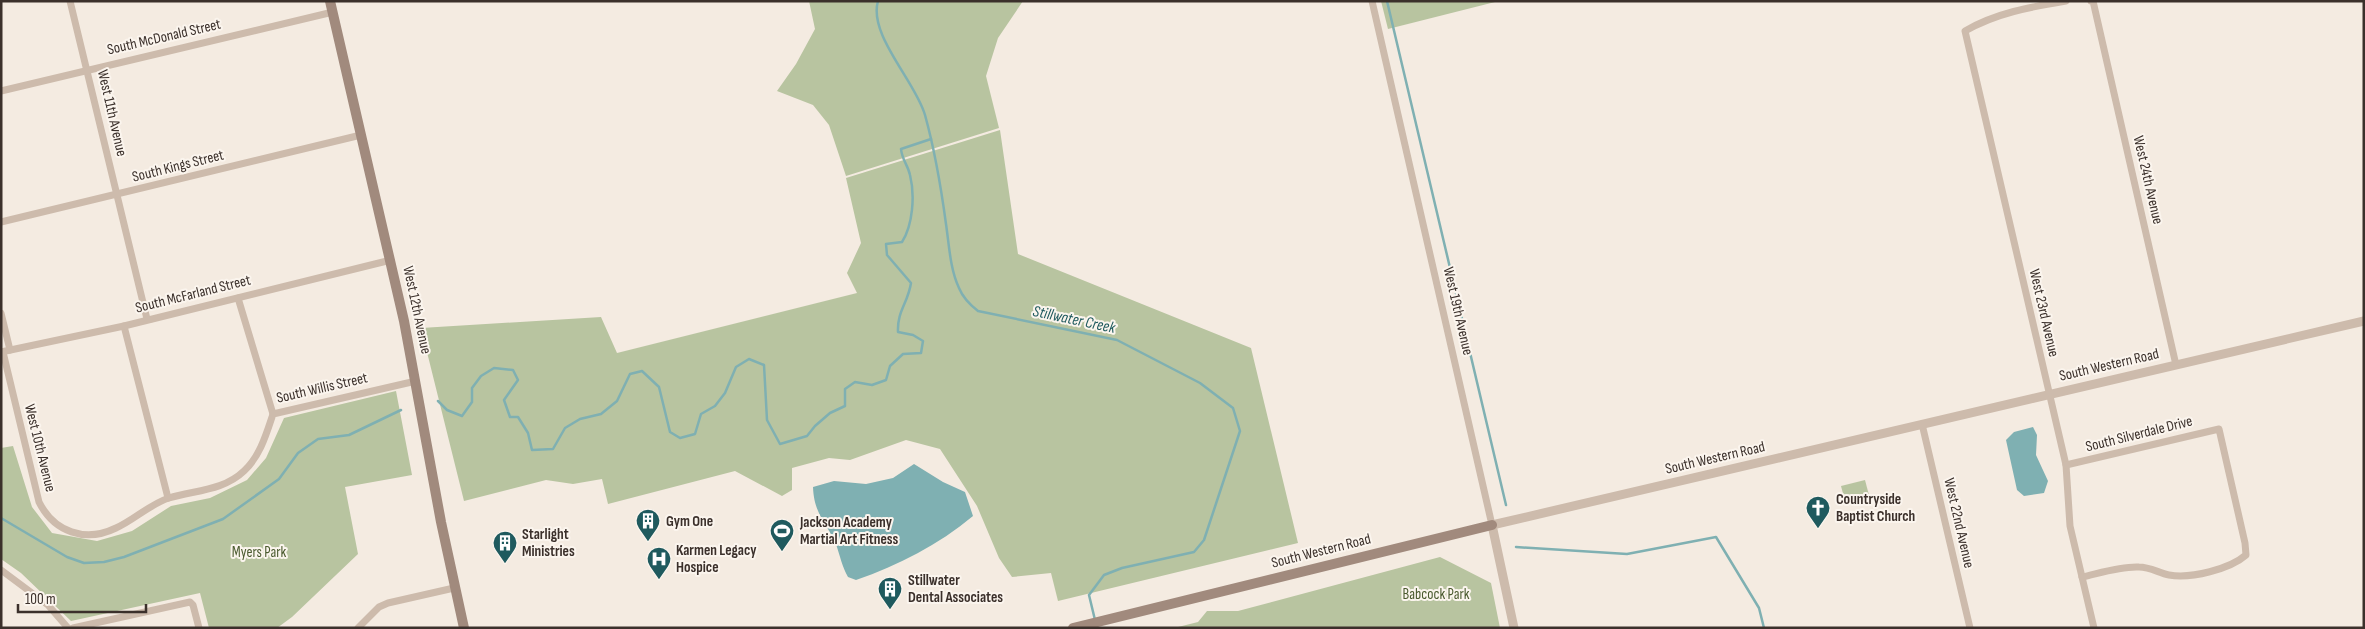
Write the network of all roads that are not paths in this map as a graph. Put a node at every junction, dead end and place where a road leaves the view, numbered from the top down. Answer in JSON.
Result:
{"nodes":[{"id":1,"x":70,"y":1,"type":"edge"},
{"id":2,"x":1372,"y":1,"type":"edge"},
{"id":3,"x":2066,"y":1,"type":"edge"},
{"id":4,"x":2092,"y":1,"type":"edge"},
{"id":5,"x":332,"y":6,"type":"edge"},
{"id":6,"x":88,"y":69,"type":"junction"},
{"id":7,"x":1,"y":91,"type":"edge"},
{"id":8,"x":361,"y":136,"type":"junction"},
{"id":9,"x":118,"y":195,"type":"junction"},
{"id":10,"x":1,"y":222,"type":"edge"},
{"id":11,"x":391,"y":260,"type":"junction"},
{"id":12,"x":238,"y":298,"type":"junction"},
{"id":13,"x":1,"y":313,"type":"edge"},
{"id":14,"x":147,"y":319,"type":"junction"},
{"id":15,"x":2364,"y":321,"type":"edge"},
{"id":16,"x":124,"y":326,"type":"junction"},
{"id":17,"x":5,"y":351,"type":"edge"},
{"id":18,"x":2176,"y":365,"type":"junction"},
{"id":19,"x":416,"y":380,"type":"junction"},
{"id":20,"x":2049,"y":395,"type":"junction"},
{"id":21,"x":273,"y":414,"type":"junction"},
{"id":22,"x":1922,"y":424,"type":"junction"},
{"id":23,"x":2066,"y":465,"type":"junction"},
{"id":24,"x":168,"y":498,"type":"junction"},
{"id":25,"x":1492,"y":525,"type":"junction"},
{"id":26,"x":75,"y":533,"type":"joint"},
{"id":27,"x":1,"y":570,"type":"edge"},
{"id":28,"x":2082,"y":577,"type":"junction"},
{"id":29,"x":454,"y":588,"type":"junction"},
{"id":30,"x":68,"y":628,"type":"edge"},
{"id":31,"x":73,"y":628,"type":"edge"},
{"id":32,"x":199,"y":628,"type":"edge"},
{"id":33,"x":358,"y":628,"type":"edge"},
{"id":34,"x":464,"y":628,"type":"edge"},
{"id":35,"x":1074,"y":628,"type":"edge"},
{"id":36,"x":1514,"y":628,"type":"edge"},
{"id":37,"x":1970,"y":628,"type":"edge"},
{"id":38,"x":2094,"y":628,"type":"edge"}],
"edges":[{"from":1,"to":6,"type":"street","name":"West 11th Avenue"},
{"from":2,"to":25,"type":"street","name":"West 19th Avenue"},
{"from":3,"to":20,"type":"street","name":"West 23rd Avenue"},
{"from":4,"to":18,"type":"street","name":"West 24th Avenue"},
{"from":5,"to":6,"type":"street","name":"South McDonald Street"},
{"from":5,"to":8,"type":"main road","name":"West 12th Avenue"},
{"from":6,"to":7,"type":"street","name":"South McDonald Street"},
{"from":6,"to":9,"type":"street","name":"West 11th Avenue"},
{"from":8,"to":9,"type":"street","name":"South Kings Street"},
{"from":8,"to":11,"type":"main road","name":"West 12th Avenue"},
{"from":9,"to":10,"type":"street","name":"South Kings Street"},
{"from":9,"to":14,"type":"street","name":"West 11th Avenue"},
{"from":11,"to":12,"type":"street","name":"South McFarland Street"},
{"from":11,"to":19,"type":"main road","name":"West 12th Avenue"},
{"from":12,"to":14,"type":"street","name":"South McFarland Street"},
{"from":12,"to":21,"type":"street"},
{"from":13,"to":17,"type":"street","name":"West 10th Avenue"},
{"from":14,"to":16,"type":"street","name":"South McFarland Street"},
{"from":15,"to":18,"type":"street","name":"South Western Road"},
{"from":16,"to":17,"type":"street","name":"South McFarland Street"},
{"from":16,"to":24,"type":"street"},
{"from":17,"to":26,"type":"street","name":"West 10th Avenue"},
{"from":18,"to":20,"type":"street","name":"South Western Road"},
{"from":19,"to":21,"type":"street","name":"South Willis Street"},
{"from":19,"to":29,"type":"main road","name":"West 12th Avenue"},
{"from":20,"to":22,"type":"street","name":"South Western Road"},
{"from":20,"to":23,"type":"street","name":"West 23rd Avenue"},
{"from":21,"to":24,"type":"street","name":"South Willis Street"},
{"from":22,"to":25,"type":"street","name":"South Western Road"},
{"from":22,"to":37,"type":"street","name":"West 22nd Avenue"},
{"from":23,"to":28,"type":"street","name":"West 23rd Avenue"},
{"from":23,"to":28,"type":"street","name":"South Silverdale Drive"},
{"from":24,"to":26,"type":"street","name":"South Willis Street"},
{"from":25,"to":35,"type":"main road","name":"South Western Road"},
{"from":25,"to":36,"type":"street","name":"West 19th Avenue"},
{"from":27,"to":30,"type":"street"},
{"from":28,"to":38,"type":"street","name":"West 23rd Avenue"},
{"from":29,"to":33,"type":"street"},
{"from":29,"to":34,"type":"main road","name":"West 12th Avenue"},
{"from":31,"to":32,"type":"street"}]}
